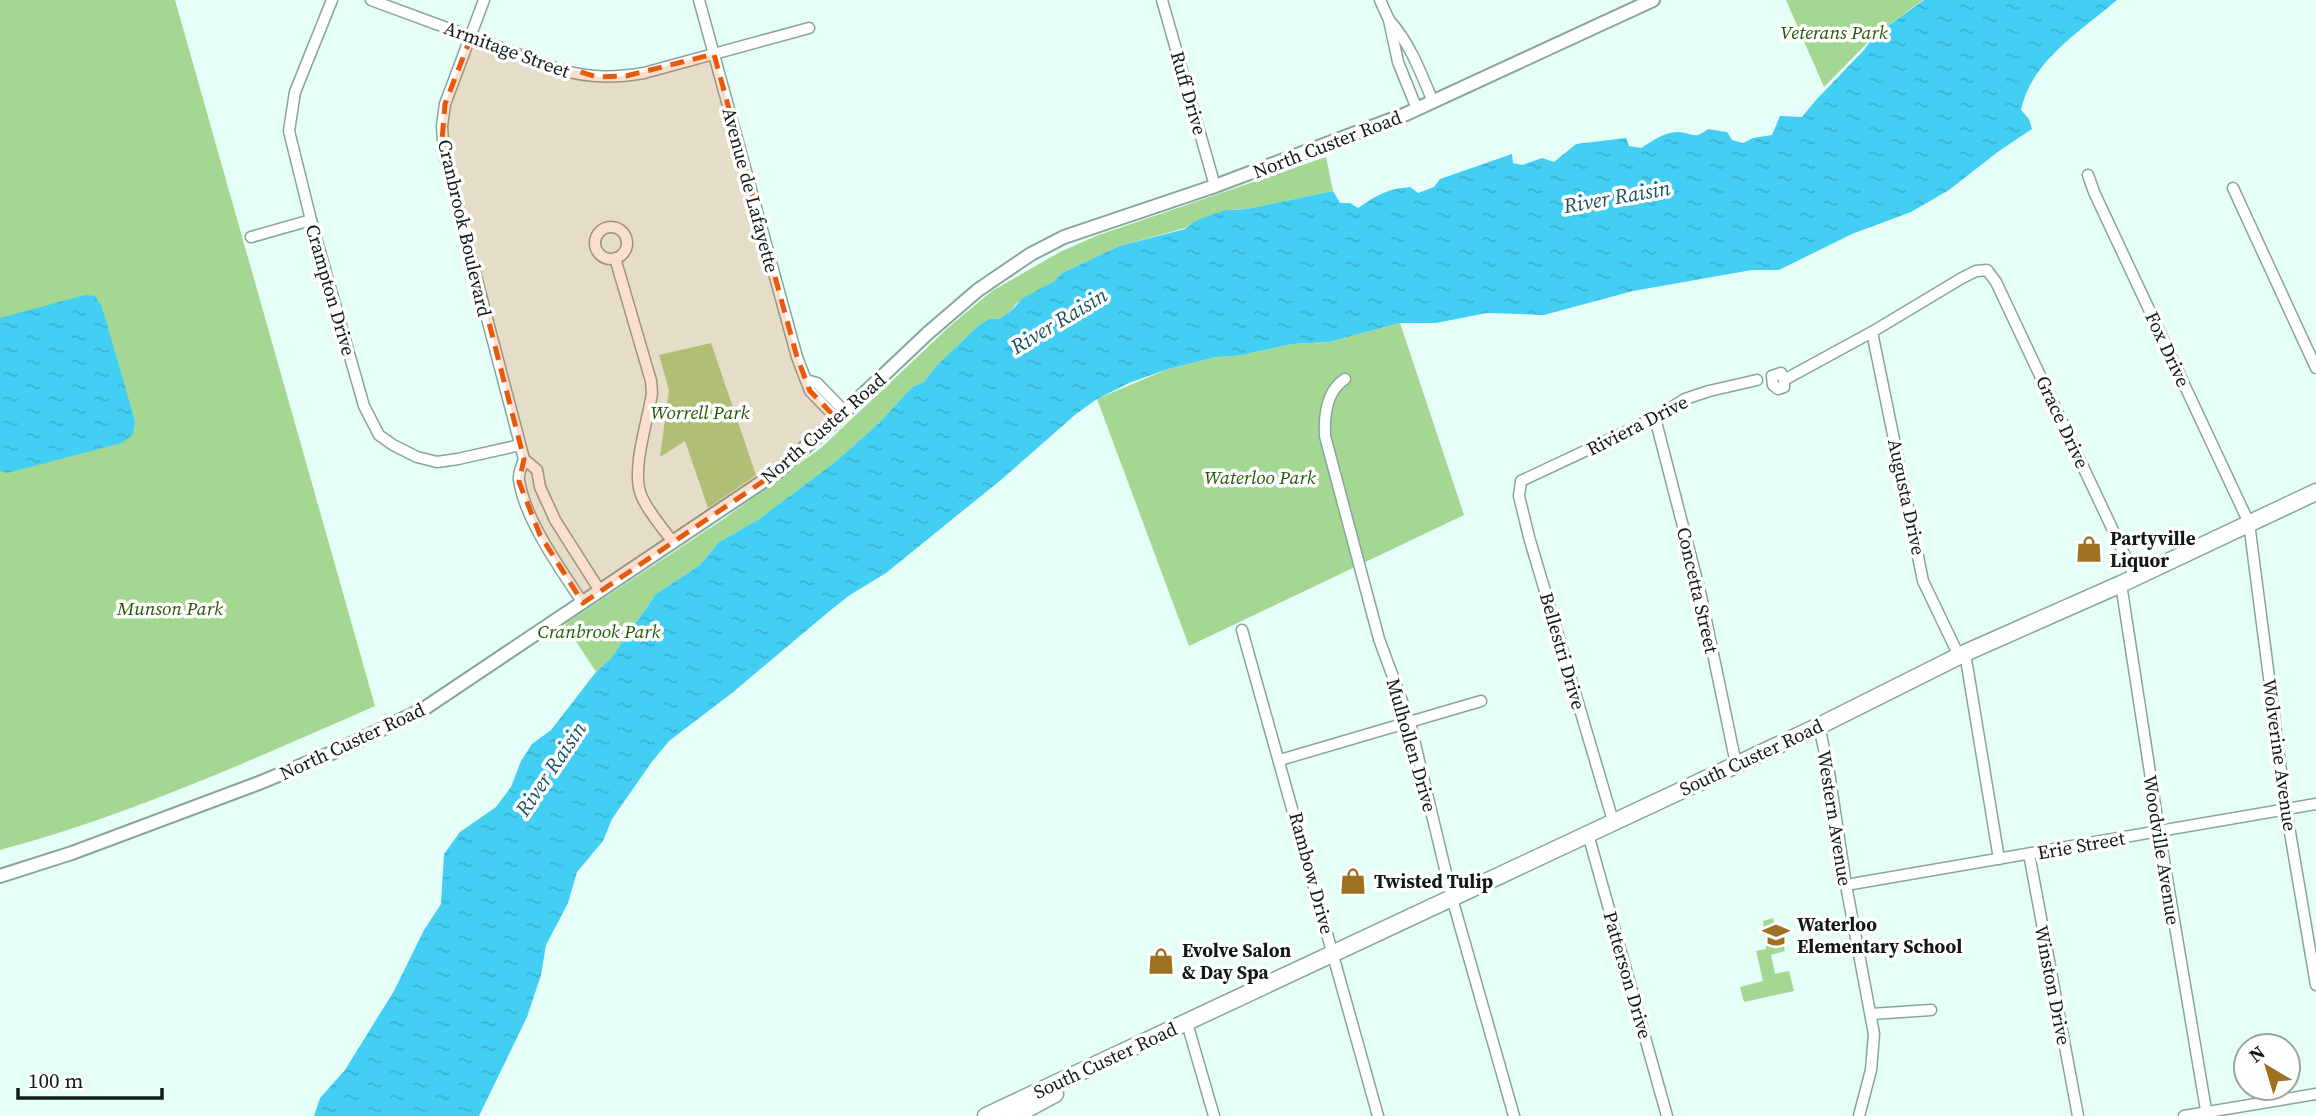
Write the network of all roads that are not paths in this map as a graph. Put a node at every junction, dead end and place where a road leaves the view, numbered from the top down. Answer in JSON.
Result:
{"nodes":[{"id":1,"x":332,"y":0,"type":"edge"},
{"id":2,"x":371,"y":0,"type":"edge"},
{"id":3,"x":484,"y":0,"type":"edge"},
{"id":4,"x":699,"y":0,"type":"edge"},
{"id":5,"x":1162,"y":0,"type":"edge"},
{"id":6,"x":1380,"y":0,"type":"edge"},
{"id":7,"x":1653,"y":0,"type":"edge"},
{"id":8,"x":1388,"y":20,"type":"junction"},
{"id":9,"x":808,"y":28,"type":"dead end"},
{"id":10,"x":471,"y":37,"type":"junction"},
{"id":11,"x":714,"y":54,"type":"junction"},
{"id":12,"x":1433,"y":102,"type":"junction"},
{"id":13,"x":1417,"y":109,"type":"junction"},
{"id":14,"x":2088,"y":175,"type":"dead end"},
{"id":15,"x":1215,"y":186,"type":"junction"},
{"id":16,"x":2233,"y":188,"type":"dead end"},
{"id":17,"x":312,"y":220,"type":"junction"},
{"id":18,"x":251,"y":237,"type":"dead end"},
{"id":19,"x":615,"y":258,"type":"dead end"},
{"id":20,"x":1872,"y":332,"type":"junction"},
{"id":21,"x":2316,"y":368,"type":"edge"},
{"id":22,"x":1345,"y":379,"type":"dead end"},
{"id":23,"x":1757,"y":380,"type":"dead end"},
{"id":24,"x":1784,"y":380,"type":"dead end"},
{"id":25,"x":841,"y":416,"type":"junction"},
{"id":26,"x":1655,"y":418,"type":"junction"},
{"id":27,"x":520,"y":445,"type":"junction"},
{"id":28,"x":524,"y":459,"type":"junction"},
{"id":29,"x":1521,"y":481,"type":"joint"},
{"id":30,"x":2316,"y":492,"type":"edge"},
{"id":31,"x":2249,"y":523,"type":"junction"},
{"id":32,"x":672,"y":541,"type":"junction"},
{"id":33,"x":2128,"y":580,"type":"junction"},
{"id":34,"x":600,"y":591,"type":"junction"},
{"id":35,"x":583,"y":603,"type":"junction"},
{"id":36,"x":1242,"y":630,"type":"dead end"},
{"id":37,"x":1962,"y":655,"type":"junction"},
{"id":38,"x":1481,"y":701,"type":"dead end"},
{"id":39,"x":1410,"y":723,"type":"junction"},
{"id":40,"x":1819,"y":726,"type":"junction"},
{"id":41,"x":1280,"y":760,"type":"junction"},
{"id":42,"x":1736,"y":764,"type":"junction"},
{"id":43,"x":2316,"y":804,"type":"edge"},
{"id":44,"x":2286,"y":809,"type":"junction"},
{"id":45,"x":1613,"y":821,"type":"junction"},
{"id":46,"x":2159,"y":831,"type":"junction"},
{"id":47,"x":1588,"y":834,"type":"junction"},
{"id":48,"x":2029,"y":854,"type":"junction"},
{"id":49,"x":1999,"y":859,"type":"junction"},
{"id":50,"x":0,"y":876,"type":"edge"},
{"id":51,"x":1846,"y":886,"type":"junction"},
{"id":52,"x":1452,"y":898,"type":"junction"},
{"id":53,"x":1334,"y":954,"type":"junction"},
{"id":54,"x":2316,"y":985,"type":"edge"},
{"id":55,"x":1931,"y":1010,"type":"dead end"},
{"id":56,"x":1871,"y":1014,"type":"junction"},
{"id":57,"x":1187,"y":1023,"type":"junction"},
{"id":58,"x":2316,"y":1094,"type":"edge"},
{"id":59,"x":2206,"y":1114,"type":"edge"},
{"id":60,"x":986,"y":1116,"type":"edge"},
{"id":61,"x":1014,"y":1116,"type":"edge"},
{"id":62,"x":1214,"y":1116,"type":"edge"},
{"id":63,"x":1378,"y":1116,"type":"edge"},
{"id":64,"x":1514,"y":1116,"type":"edge"},
{"id":65,"x":1667,"y":1116,"type":"edge"},
{"id":66,"x":1859,"y":1116,"type":"edge"},
{"id":67,"x":2078,"y":1116,"type":"edge"},
{"id":68,"x":2185,"y":1116,"type":"edge"}],
"edges":[{"from":1,"to":17,"type":"street","name":"Crampton Drive"},
{"from":2,"to":10,"type":"street","name":"Armitage Street"},
{"from":3,"to":10,"type":"street","name":"Cranbrook Boulevard"},
{"from":4,"to":11,"type":"street","name":"Avenue de Lafayette"},
{"from":5,"to":15,"type":"street","name":"Ruff Drive"},
{"from":6,"to":8,"type":"street"},
{"from":7,"to":12,"type":"street","name":"North Custer Road"},
{"from":8,"to":12,"type":"street"},
{"from":8,"to":13,"type":"street"},
{"from":9,"to":11,"type":"street","name":"Armitage Street"},
{"from":10,"to":11,"type":"street","name":"Armitage Street"},
{"from":10,"to":27,"type":"street","name":"Cranbrook Boulevard"},
{"from":11,"to":25,"type":"street","name":"Avenue de Lafayette"},
{"from":12,"to":13,"type":"street","name":"North Custer Road"},
{"from":13,"to":15,"type":"street","name":"North Custer Road"},
{"from":14,"to":31,"type":"street","name":"Fox Drive"},
{"from":15,"to":25,"type":"street","name":"North Custer Road"},
{"from":16,"to":21,"type":"street"},
{"from":17,"to":18,"type":"street"},
{"from":17,"to":27,"type":"street","name":"Crampton Drive"},
{"from":19,"to":32,"type":"street"},
{"from":20,"to":24,"type":"street"},
{"from":20,"to":33,"type":"street","name":"Grace Drive"},
{"from":20,"to":37,"type":"street","name":"Augusta Drive"},
{"from":22,"to":39,"type":"street","name":"Mulhollen Drive"},
{"from":23,"to":26,"type":"street","name":"Riviera Drive"},
{"from":25,"to":32,"type":"street","name":"North Custer Road"},
{"from":26,"to":29,"type":"street","name":"Riviera Drive"},
{"from":26,"to":42,"type":"street","name":"Concetta Street"},
{"from":27,"to":28,"type":"street","name":"Cranbrook Boulevard"},
{"from":28,"to":34,"type":"street","name":"Cranbrook Boulevard"},
{"from":28,"to":35,"type":"street","name":"Cranbrook Boulevard"},
{"from":29,"to":45,"type":"street","name":"Bellestri Drive"},
{"from":30,"to":31,"type":"main road","name":"South Custer Road"},
{"from":31,"to":33,"type":"main road","name":"South Custer Road"},
{"from":31,"to":44,"type":"street","name":"Wolverine Avenue"},
{"from":32,"to":34,"type":"street","name":"North Custer Road"},
{"from":33,"to":37,"type":"main road","name":"South Custer Road"},
{"from":33,"to":46,"type":"street","name":"Woodville Avenue"},
{"from":34,"to":35,"type":"street","name":"North Custer Road"},
{"from":35,"to":50,"type":"street","name":"North Custer Road"},
{"from":36,"to":41,"type":"street","name":"Rambow Drive"},
{"from":37,"to":40,"type":"main road","name":"South Custer Road"},
{"from":37,"to":49,"type":"street"},
{"from":38,"to":39,"type":"street"},
{"from":39,"to":41,"type":"street"},
{"from":39,"to":52,"type":"street","name":"Mulhollen Drive"},
{"from":40,"to":42,"type":"main road","name":"South Custer Road"},
{"from":40,"to":51,"type":"street","name":"Western Avenue"},
{"from":41,"to":53,"type":"street","name":"Rambow Drive"},
{"from":42,"to":45,"type":"main road","name":"South Custer Road"},
{"from":43,"to":44,"type":"street","name":"Erie Street"},
{"from":44,"to":46,"type":"street","name":"Erie Street"},
{"from":44,"to":54,"type":"street","name":"Wolverine Avenue"},
{"from":45,"to":47,"type":"main road","name":"South Custer Road"},
{"from":46,"to":48,"type":"street","name":"Erie Street"},
{"from":46,"to":59,"type":"street","name":"Woodville Avenue"},
{"from":47,"to":52,"type":"main road","name":"South Custer Road"},
{"from":47,"to":65,"type":"street","name":"Patterson Drive"},
{"from":48,"to":49,"type":"street","name":"Erie Street"},
{"from":48,"to":67,"type":"street","name":"Winston Drive"},
{"from":49,"to":51,"type":"street","name":"Erie Street"},
{"from":51,"to":56,"type":"street","name":"Western Avenue"},
{"from":52,"to":53,"type":"main road","name":"South Custer Road"},
{"from":52,"to":64,"type":"street","name":"Mulhollen Drive"},
{"from":53,"to":57,"type":"main road","name":"South Custer Road"},
{"from":53,"to":63,"type":"street","name":"Rambow Drive"},
{"from":55,"to":56,"type":"street"},
{"from":56,"to":66,"type":"street","name":"Western Avenue"},
{"from":57,"to":60,"type":"main road","name":"South Custer Road"},
{"from":57,"to":61,"type":"main road","name":"South Custer Road"},
{"from":57,"to":62,"type":"street"},
{"from":58,"to":59,"type":"street"},
{"from":59,"to":68,"type":"street"}]}
